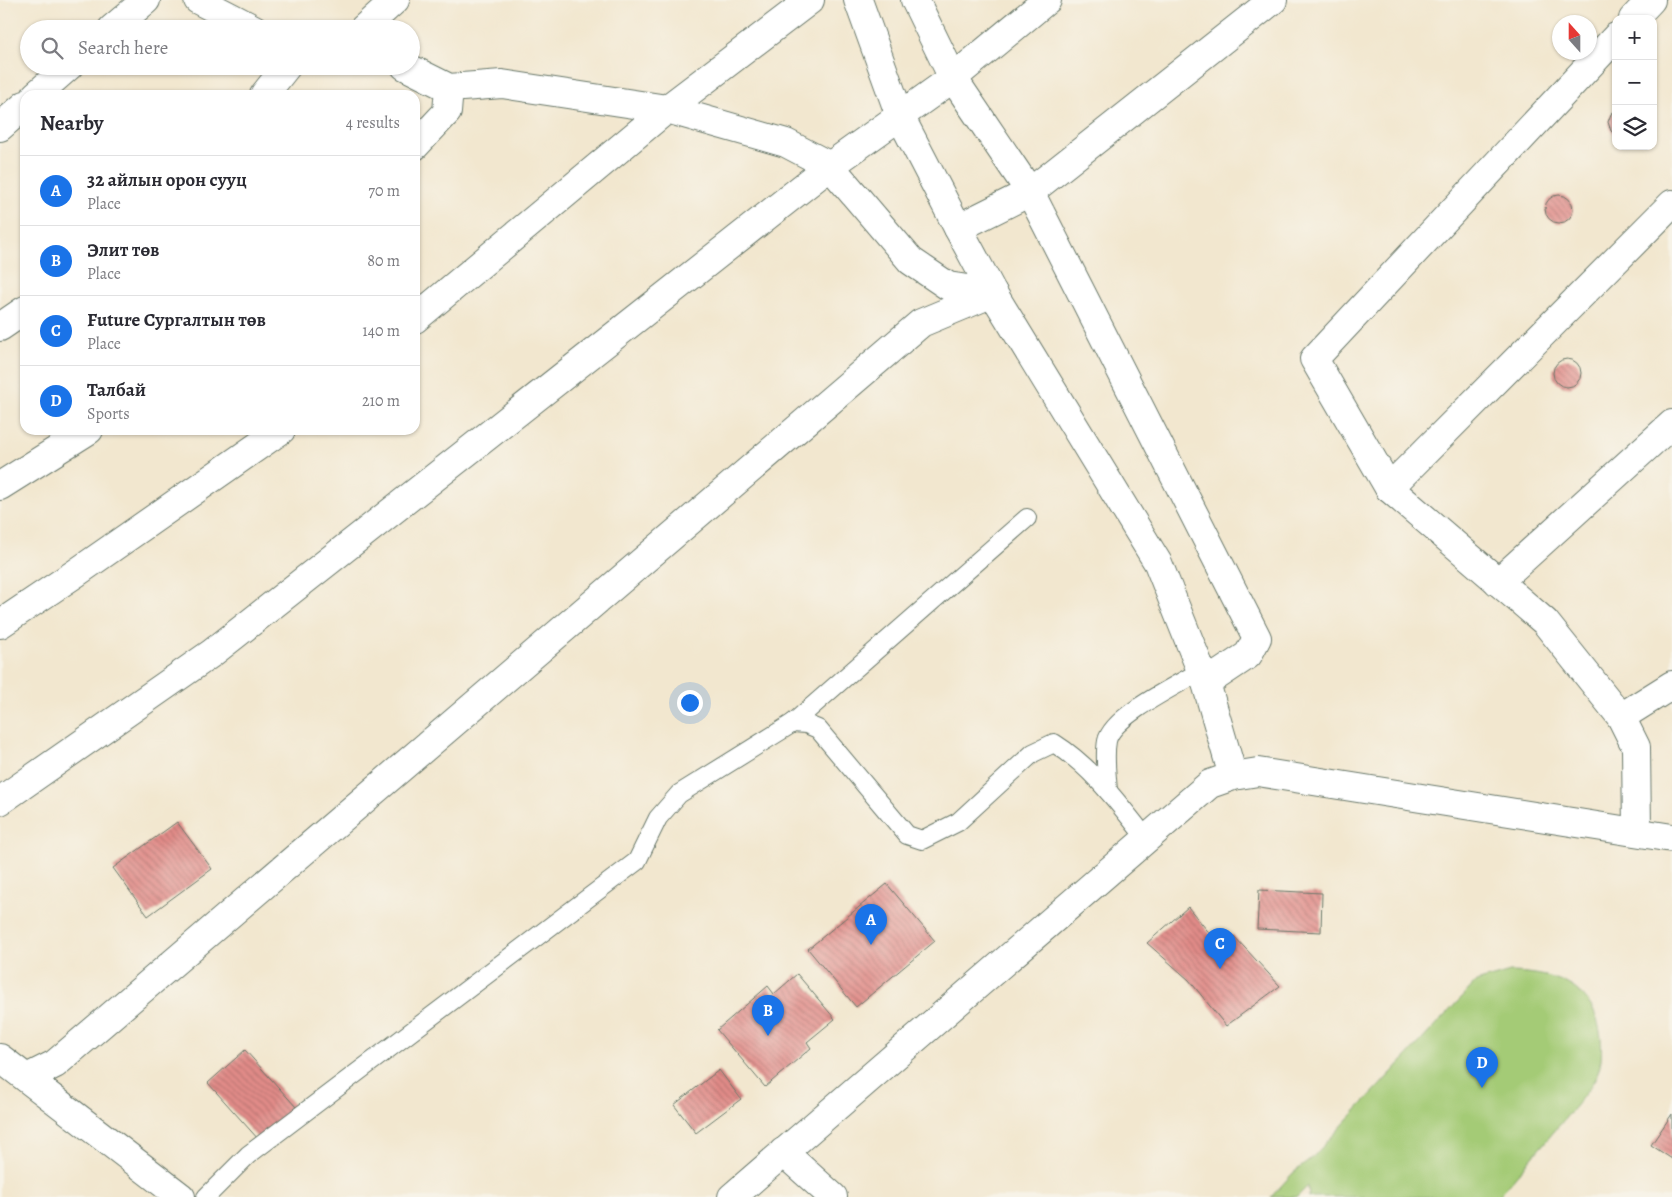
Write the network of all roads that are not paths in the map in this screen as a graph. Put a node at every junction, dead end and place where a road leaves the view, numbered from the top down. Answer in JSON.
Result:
{"nodes":[{"id":1,"x":146,"y":0,"type":"edge"},
{"id":2,"x":198,"y":0,"type":"edge"},
{"id":3,"x":395,"y":0,"type":"edge"},
{"id":4,"x":810,"y":0,"type":"edge"},
{"id":5,"x":858,"y":0,"type":"edge"},
{"id":6,"x":915,"y":0,"type":"edge"},
{"id":7,"x":1047,"y":0,"type":"edge"},
{"id":8,"x":1273,"y":0,"type":"edge"},
{"id":9,"x":1651,"y":0,"type":"edge"},
{"id":10,"x":1637,"y":15,"type":"edge"},
{"id":11,"x":123,"y":20,"type":"edge"},
{"id":12,"x":237,"y":20,"type":"edge"},
{"id":13,"x":373,"y":20,"type":"edge"},
{"id":14,"x":1612,"y":41,"type":"edge"},
{"id":15,"x":420,"y":74,"type":"edge"},
{"id":16,"x":59,"y":75,"type":"edge"},
{"id":17,"x":280,"y":75,"type":"edge"},
{"id":18,"x":953,"y":78,"type":"junction"},
{"id":19,"x":448,"y":88,"type":"junction"},
{"id":20,"x":42,"y":90,"type":"edge"},
{"id":21,"x":268,"y":90,"type":"edge"},
{"id":22,"x":20,"y":109,"type":"edge"},
{"id":23,"x":667,"y":109,"type":"junction"},
{"id":24,"x":900,"y":116,"type":"junction"},
{"id":25,"x":0,"y":127,"type":"edge"},
{"id":26,"x":420,"y":141,"type":"edge"},
{"id":27,"x":830,"y":166,"type":"junction"},
{"id":28,"x":1030,"y":192,"type":"junction"},
{"id":29,"x":1672,"y":204,"type":"edge"},
{"id":30,"x":958,"y":228,"type":"junction"},
{"id":31,"x":993,"y":293,"type":"junction"},
{"id":32,"x":20,"y":313,"type":"edge"},
{"id":33,"x":420,"y":315,"type":"edge"},
{"id":34,"x":0,"y":326,"type":"edge"},
{"id":35,"x":1672,"y":424,"type":"edge"},
{"id":36,"x":81,"y":435,"type":"edge"},
{"id":37,"x":275,"y":435,"type":"edge"},
{"id":38,"x":0,"y":486,"type":"edge"},
{"id":39,"x":1390,"y":488,"type":"junction"},
{"id":40,"x":1027,"y":518,"type":"dead end"},
{"id":41,"x":1498,"y":582,"type":"junction"},
{"id":42,"x":0,"y":624,"type":"edge"},
{"id":43,"x":1203,"y":677,"type":"junction"},
{"id":44,"x":1672,"y":685,"type":"edge"},
{"id":45,"x":1621,"y":717,"type":"junction"},
{"id":46,"x":792,"y":723,"type":"junction"},
{"id":47,"x":1233,"y":776,"type":"junction"},
{"id":48,"x":1108,"y":791,"type":"junction"},
{"id":49,"x":0,"y":801,"type":"edge"},
{"id":50,"x":1637,"y":832,"type":"junction"},
{"id":51,"x":1146,"y":838,"type":"junction"},
{"id":52,"x":1672,"y":838,"type":"edge"},
{"id":53,"x":0,"y":1058,"type":"edge"},
{"id":54,"x":26,"y":1078,"type":"junction"},
{"id":55,"x":783,"y":1152,"type":"junction"},
{"id":56,"x":181,"y":1197,"type":"edge"},
{"id":57,"x":206,"y":1197,"type":"edge"},
{"id":58,"x":732,"y":1197,"type":"edge"},
{"id":59,"x":833,"y":1197,"type":"edge"}],
"edges":[{"from":1,"to":11,"type":"street"},
{"from":2,"to":12,"type":"street"},
{"from":3,"to":13,"type":"street"},
{"from":4,"to":23,"type":"street"},
{"from":5,"to":24,"type":"street"},
{"from":6,"to":18,"type":"street"},
{"from":7,"to":18,"type":"street"},
{"from":8,"to":28,"type":"street"},
{"from":9,"to":10,"type":"street"},
{"from":14,"to":39,"type":"street"},
{"from":15,"to":19,"type":"street"},
{"from":16,"to":20,"type":"street"},
{"from":17,"to":21,"type":"street"},
{"from":18,"to":24,"type":"street"},
{"from":18,"to":28,"type":"street"},
{"from":19,"to":23,"type":"street"},
{"from":19,"to":26,"type":"street"},
{"from":22,"to":25,"type":"street"},
{"from":23,"to":27,"type":"street"},
{"from":23,"to":33,"type":"street"},
{"from":24,"to":27,"type":"street"},
{"from":24,"to":30,"type":"street"},
{"from":27,"to":31,"type":"street"},
{"from":27,"to":49,"type":"street"},
{"from":28,"to":30,"type":"street"},
{"from":28,"to":43,"type":"street"},
{"from":29,"to":39,"type":"street"},
{"from":30,"to":31,"type":"street"},
{"from":31,"to":43,"type":"street"},
{"from":31,"to":54,"type":"street"},
{"from":32,"to":34,"type":"street"},
{"from":35,"to":41,"type":"street"},
{"from":36,"to":38,"type":"street"},
{"from":37,"to":42,"type":"street"},
{"from":39,"to":41,"type":"street"},
{"from":40,"to":46,"type":"lane"},
{"from":41,"to":45,"type":"street"},
{"from":43,"to":47,"type":"street"},
{"from":43,"to":48,"type":"lane"},
{"from":44,"to":45,"type":"street"},
{"from":45,"to":50,"type":"street"},
{"from":46,"to":48,"type":"lane"},
{"from":46,"to":57,"type":"lane"},
{"from":47,"to":50,"type":"street"},
{"from":47,"to":51,"type":"street"},
{"from":48,"to":51,"type":"lane"},
{"from":50,"to":52,"type":"street"},
{"from":51,"to":55,"type":"street"},
{"from":53,"to":54,"type":"street"},
{"from":54,"to":56,"type":"street"},
{"from":55,"to":58,"type":"street"},
{"from":55,"to":59,"type":"street"}]}
